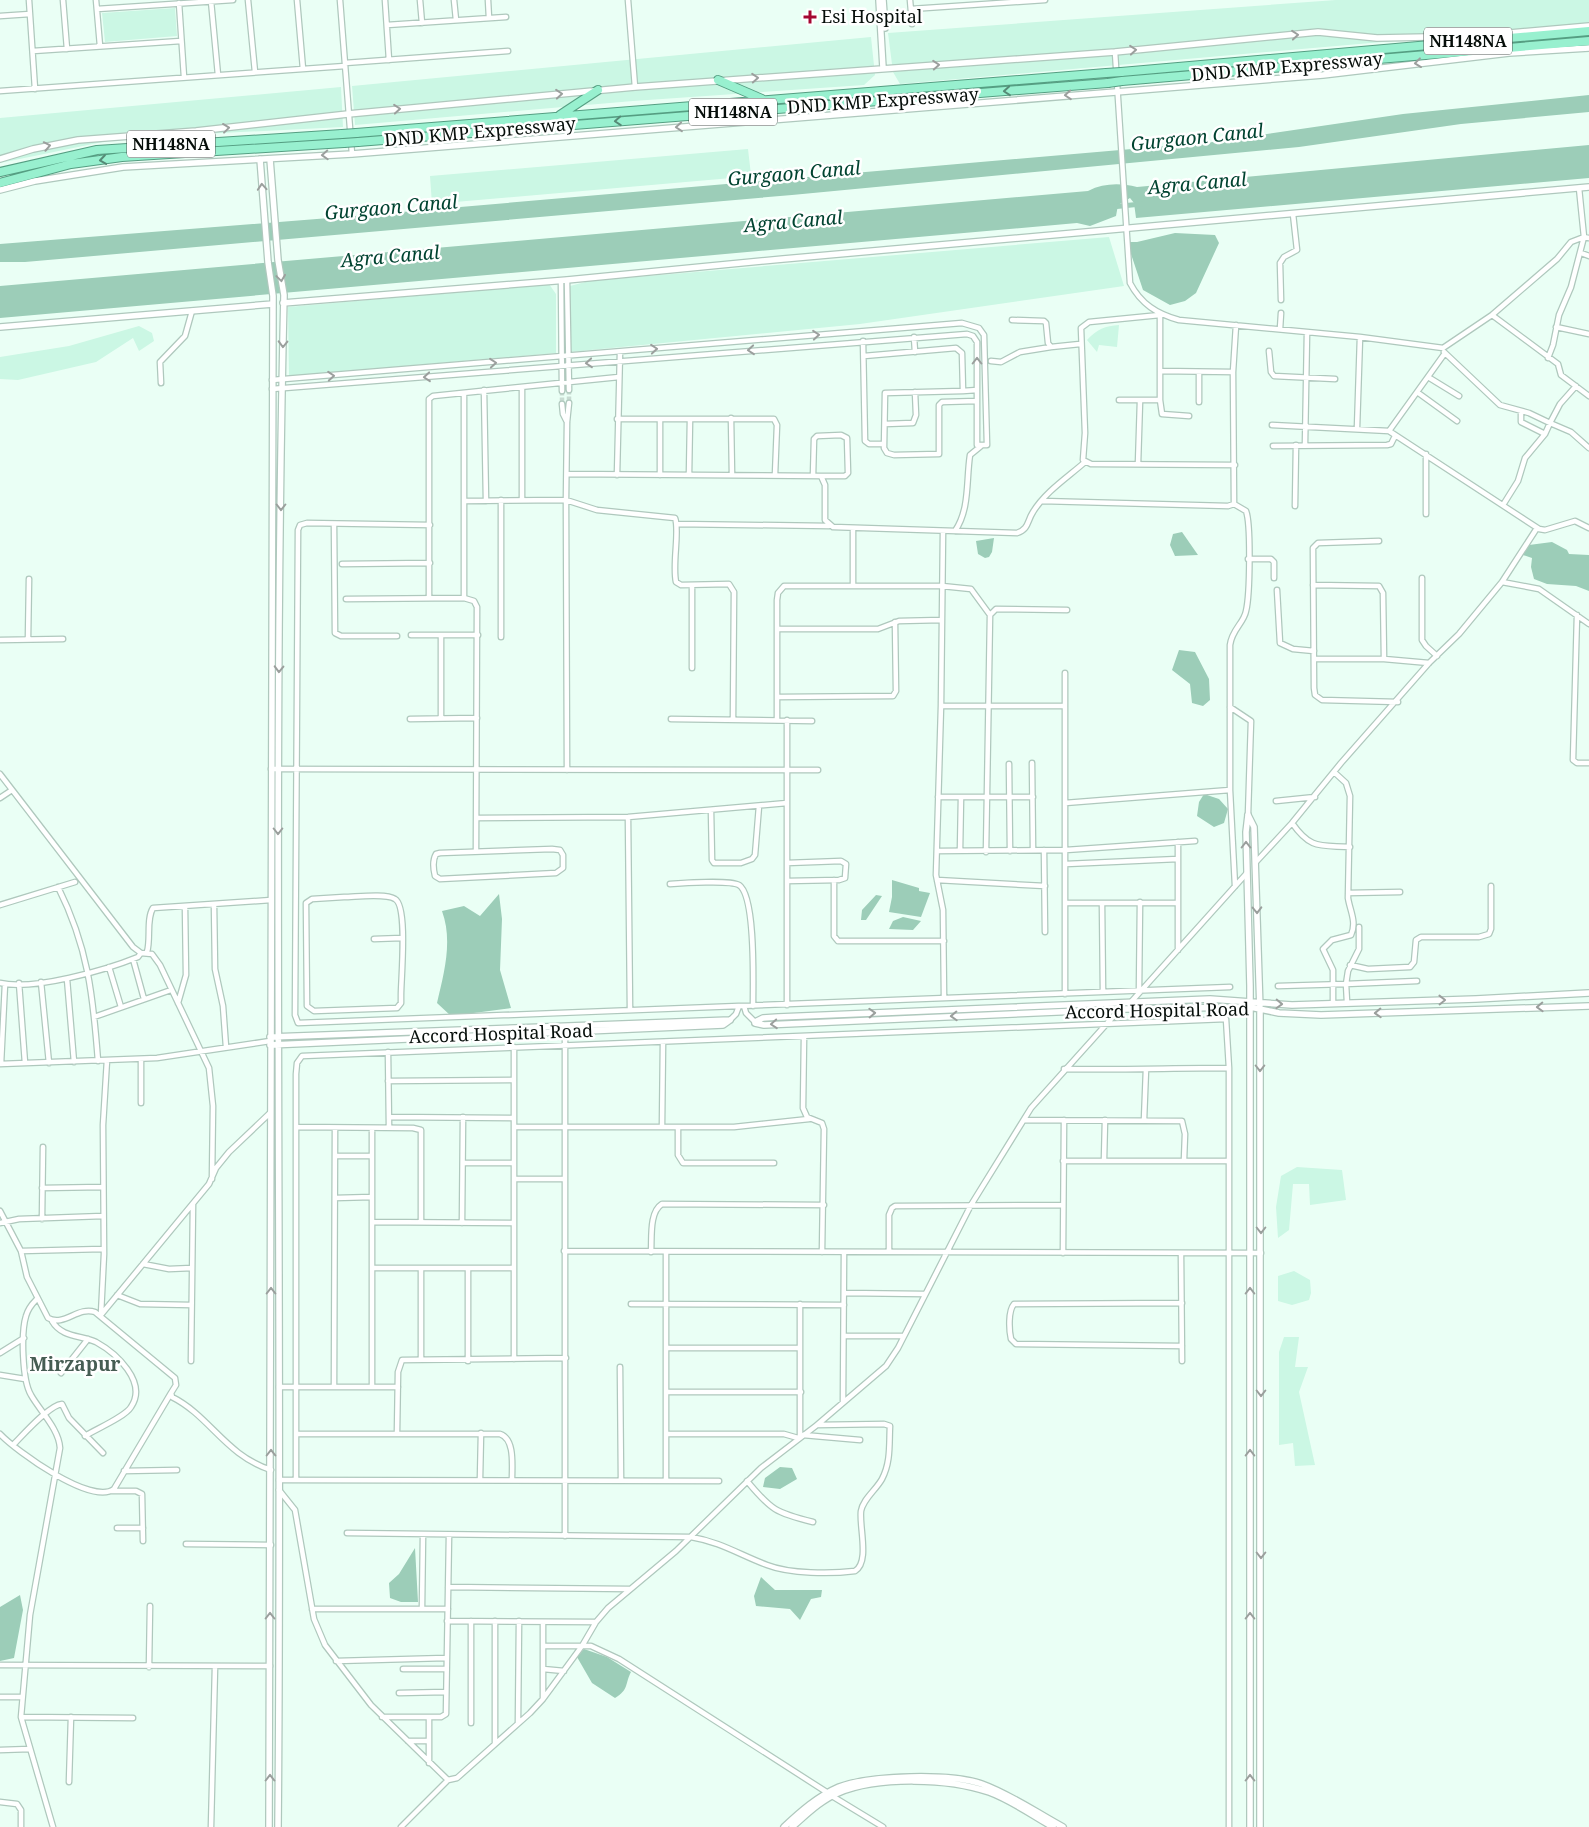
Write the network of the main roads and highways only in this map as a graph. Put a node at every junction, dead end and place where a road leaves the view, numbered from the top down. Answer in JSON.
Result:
{"nodes":[{"id":1,"x":1589,"y":31,"type":"edge"},
{"id":2,"x":1589,"y":41,"type":"edge"},
{"id":3,"x":718,"y":80,"type":"road end"},
{"id":4,"x":598,"y":90,"type":"road end"},
{"id":5,"x":764,"y":100,"type":"junction"},
{"id":6,"x":558,"y":116,"type":"junction"},
{"id":7,"x":1,"y":171,"type":"edge"},
{"id":8,"x":3,"y":182,"type":"edge"}],
"edges":[{"from":1,"to":5,"type":"highway","name":"DND KMP Expressway","number":"NH148NA","bridge":true},
{"from":2,"to":8,"type":"highway","name":"DND KMP Expressway","number":"NH148NA","one_way":true,"bridge":true},
{"from":3,"to":5,"type":"highway"},
{"from":4,"to":6,"type":"highway"},
{"from":5,"to":6,"type":"highway","name":"DND KMP Expressway","number":"NH148NA"},
{"from":6,"to":7,"type":"highway","name":"DND KMP Expressway","number":"NH148NA","bridge":true}]}
